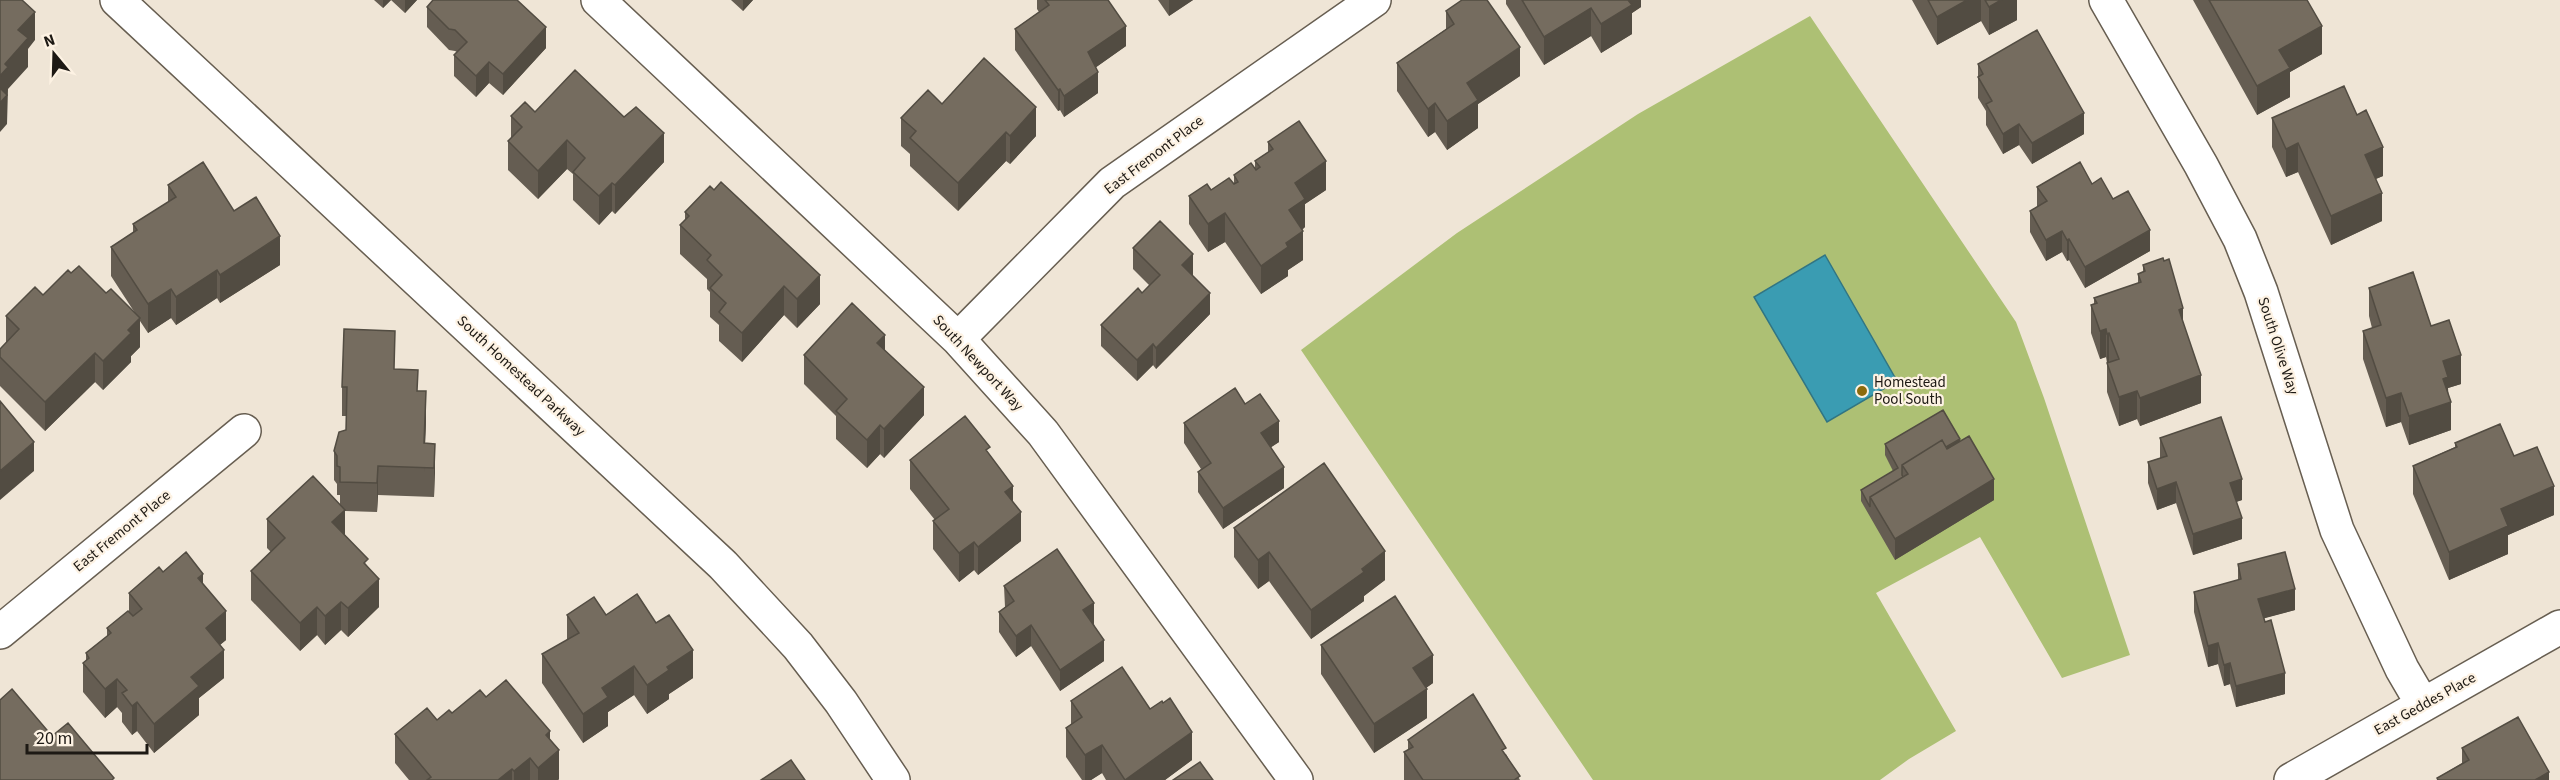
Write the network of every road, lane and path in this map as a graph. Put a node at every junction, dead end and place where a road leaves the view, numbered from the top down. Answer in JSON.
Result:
{"nodes":[{"id":1,"x":117,"y":0,"type":"edge"},
{"id":2,"x":598,"y":0,"type":"edge"},
{"id":3,"x":1374,"y":0,"type":"edge"},
{"id":4,"x":2106,"y":0,"type":"edge"},
{"id":5,"x":958,"y":339,"type":"junction"},
{"id":6,"x":244,"y":431,"type":"dead end"},
{"id":7,"x":2560,"y":627,"type":"edge"},
{"id":8,"x":0,"y":632,"type":"edge"},
{"id":9,"x":2423,"y":705,"type":"junction"},
{"id":10,"x":893,"y":780,"type":"edge"},
{"id":11,"x":1296,"y":780,"type":"edge"},
{"id":12,"x":2291,"y":780,"type":"edge"}],
"edges":[{"from":1,"to":10,"type":"street","name":"South Homestead Parkway"},
{"from":2,"to":5,"type":"street","name":"South Newport Way"},
{"from":3,"to":5,"type":"street","name":"East Fremont Place"},
{"from":4,"to":9,"type":"street","name":"South Olive Way"},
{"from":5,"to":11,"type":"street","name":"South Newport Way"},
{"from":6,"to":8,"type":"street","name":"East Fremont Place"},
{"from":7,"to":9,"type":"street","name":"East Geddes Place"},
{"from":9,"to":12,"type":"street","name":"East Geddes Place"}]}
